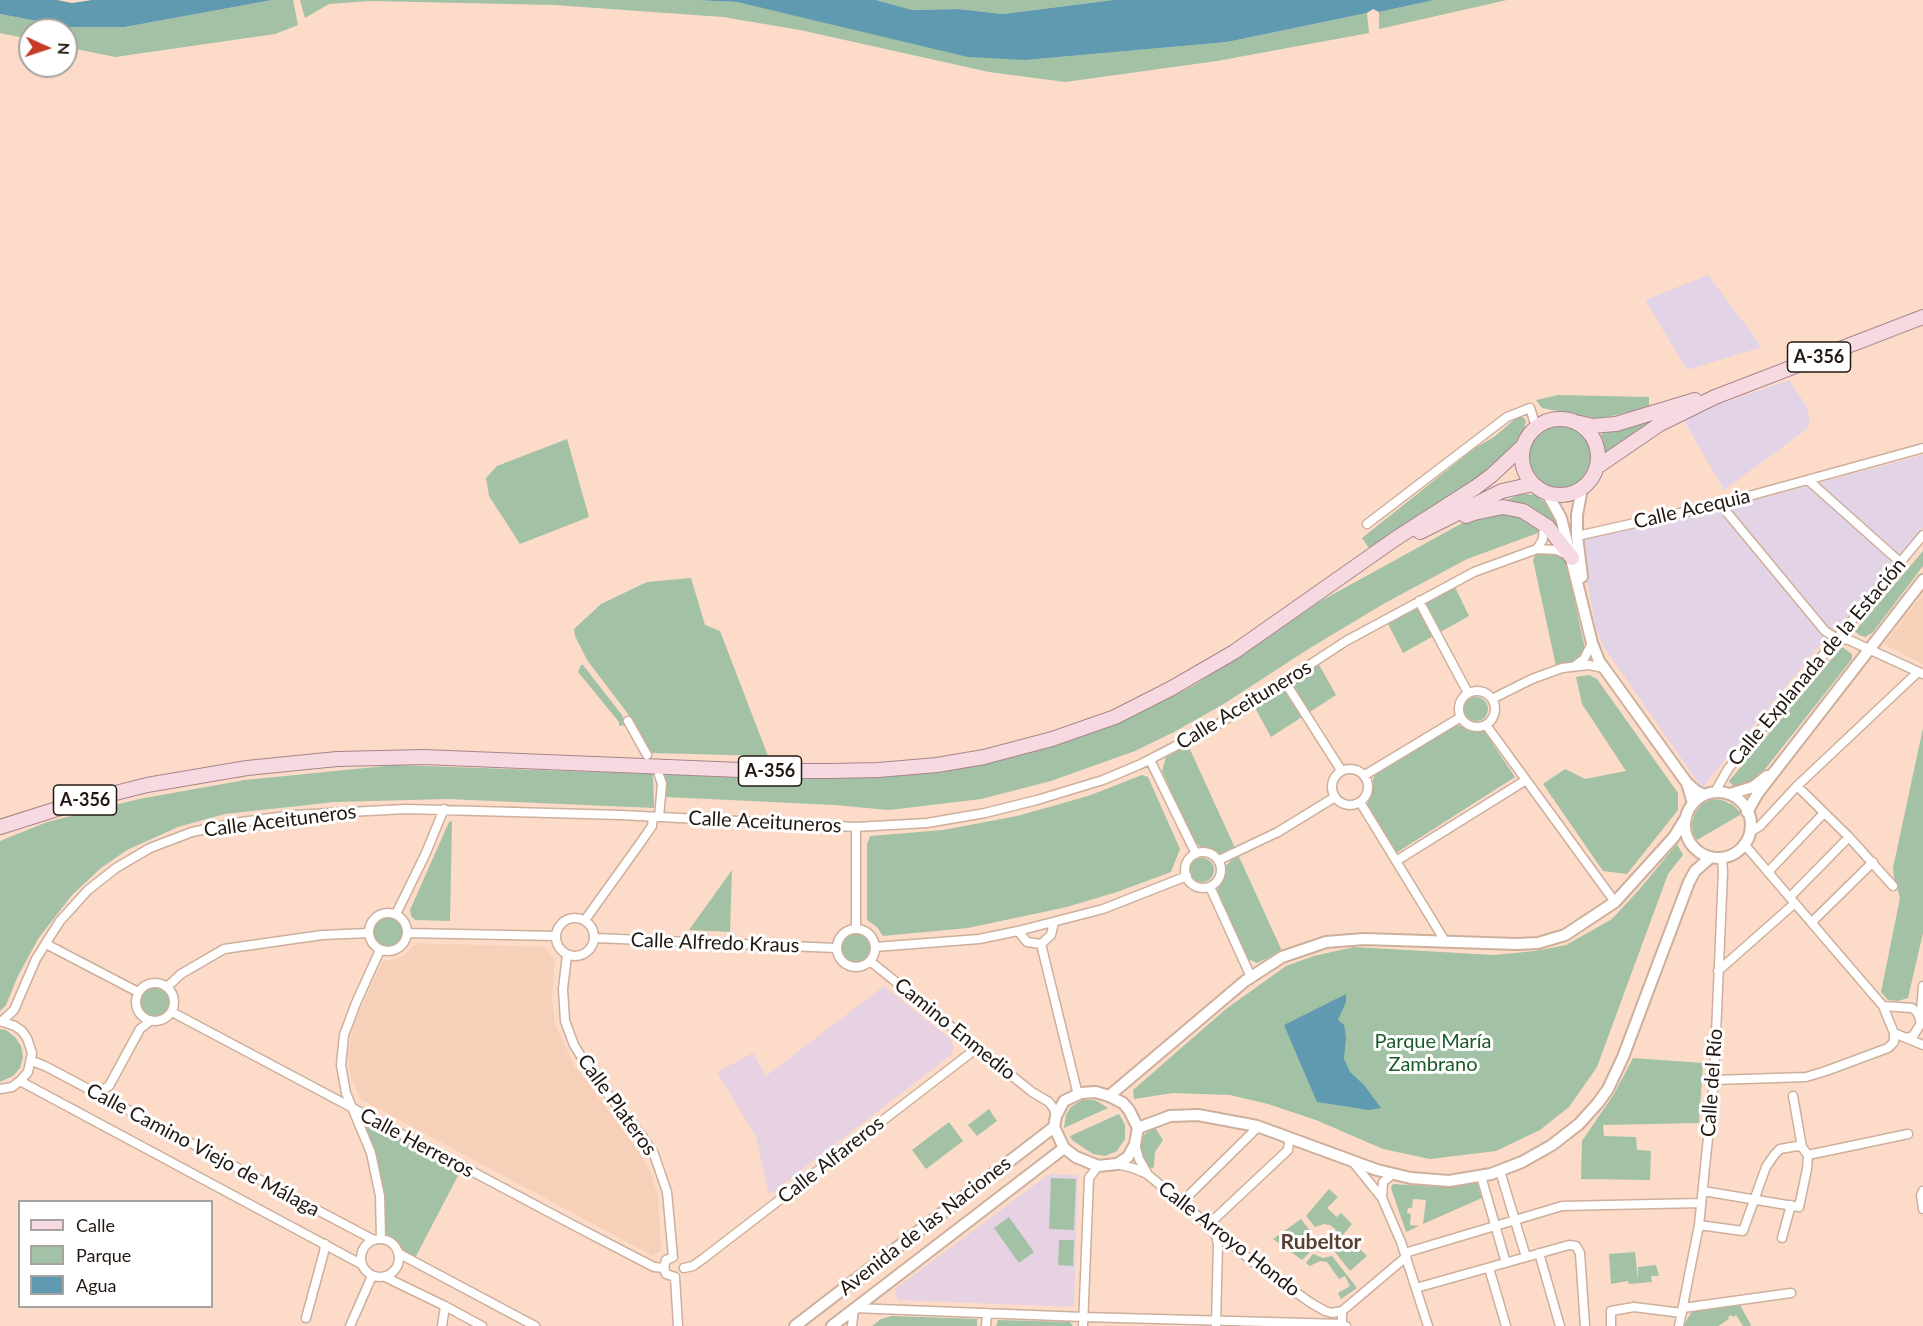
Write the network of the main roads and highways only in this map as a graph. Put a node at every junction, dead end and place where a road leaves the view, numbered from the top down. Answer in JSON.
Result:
{"nodes":[{"id":1,"x":1923,"y":317,"type":"edge"},
{"id":2,"x":1715,"y":397,"type":"junction"},
{"id":3,"x":1578,"y":423,"type":"junction"},
{"id":4,"x":1524,"y":445,"type":"junction"},
{"id":5,"x":1597,"y":467,"type":"junction"},
{"id":6,"x":1533,"y":484,"type":"junction"},
{"id":7,"x":1412,"y":537,"type":"junction"},
{"id":8,"x":1572,"y":558,"type":"road end"},
{"id":9,"x":1356,"y":568,"type":"junction"},
{"id":10,"x":0,"y":827,"type":"edge"}],
"edges":[{"from":1,"to":2,"type":"main road","number":"A-356"},
{"from":2,"to":3,"type":"main road","number":"A-356"},
{"from":2,"to":5,"type":"main road","number":"A-356"},
{"from":3,"to":4,"type":"main road","number":"A-356"},
{"from":3,"to":5,"type":"main road"},
{"from":4,"to":6,"type":"main road"},
{"from":4,"to":9,"type":"main road","number":"A-356"},
{"from":5,"to":6,"type":"main road","number":"A-356"},
{"from":6,"to":7,"type":"main road","number":"A-356"},
{"from":7,"to":8,"type":"main road"},
{"from":7,"to":9,"type":"main road","number":"A-356"},
{"from":9,"to":10,"type":"main road","number":"A-356"}]}
